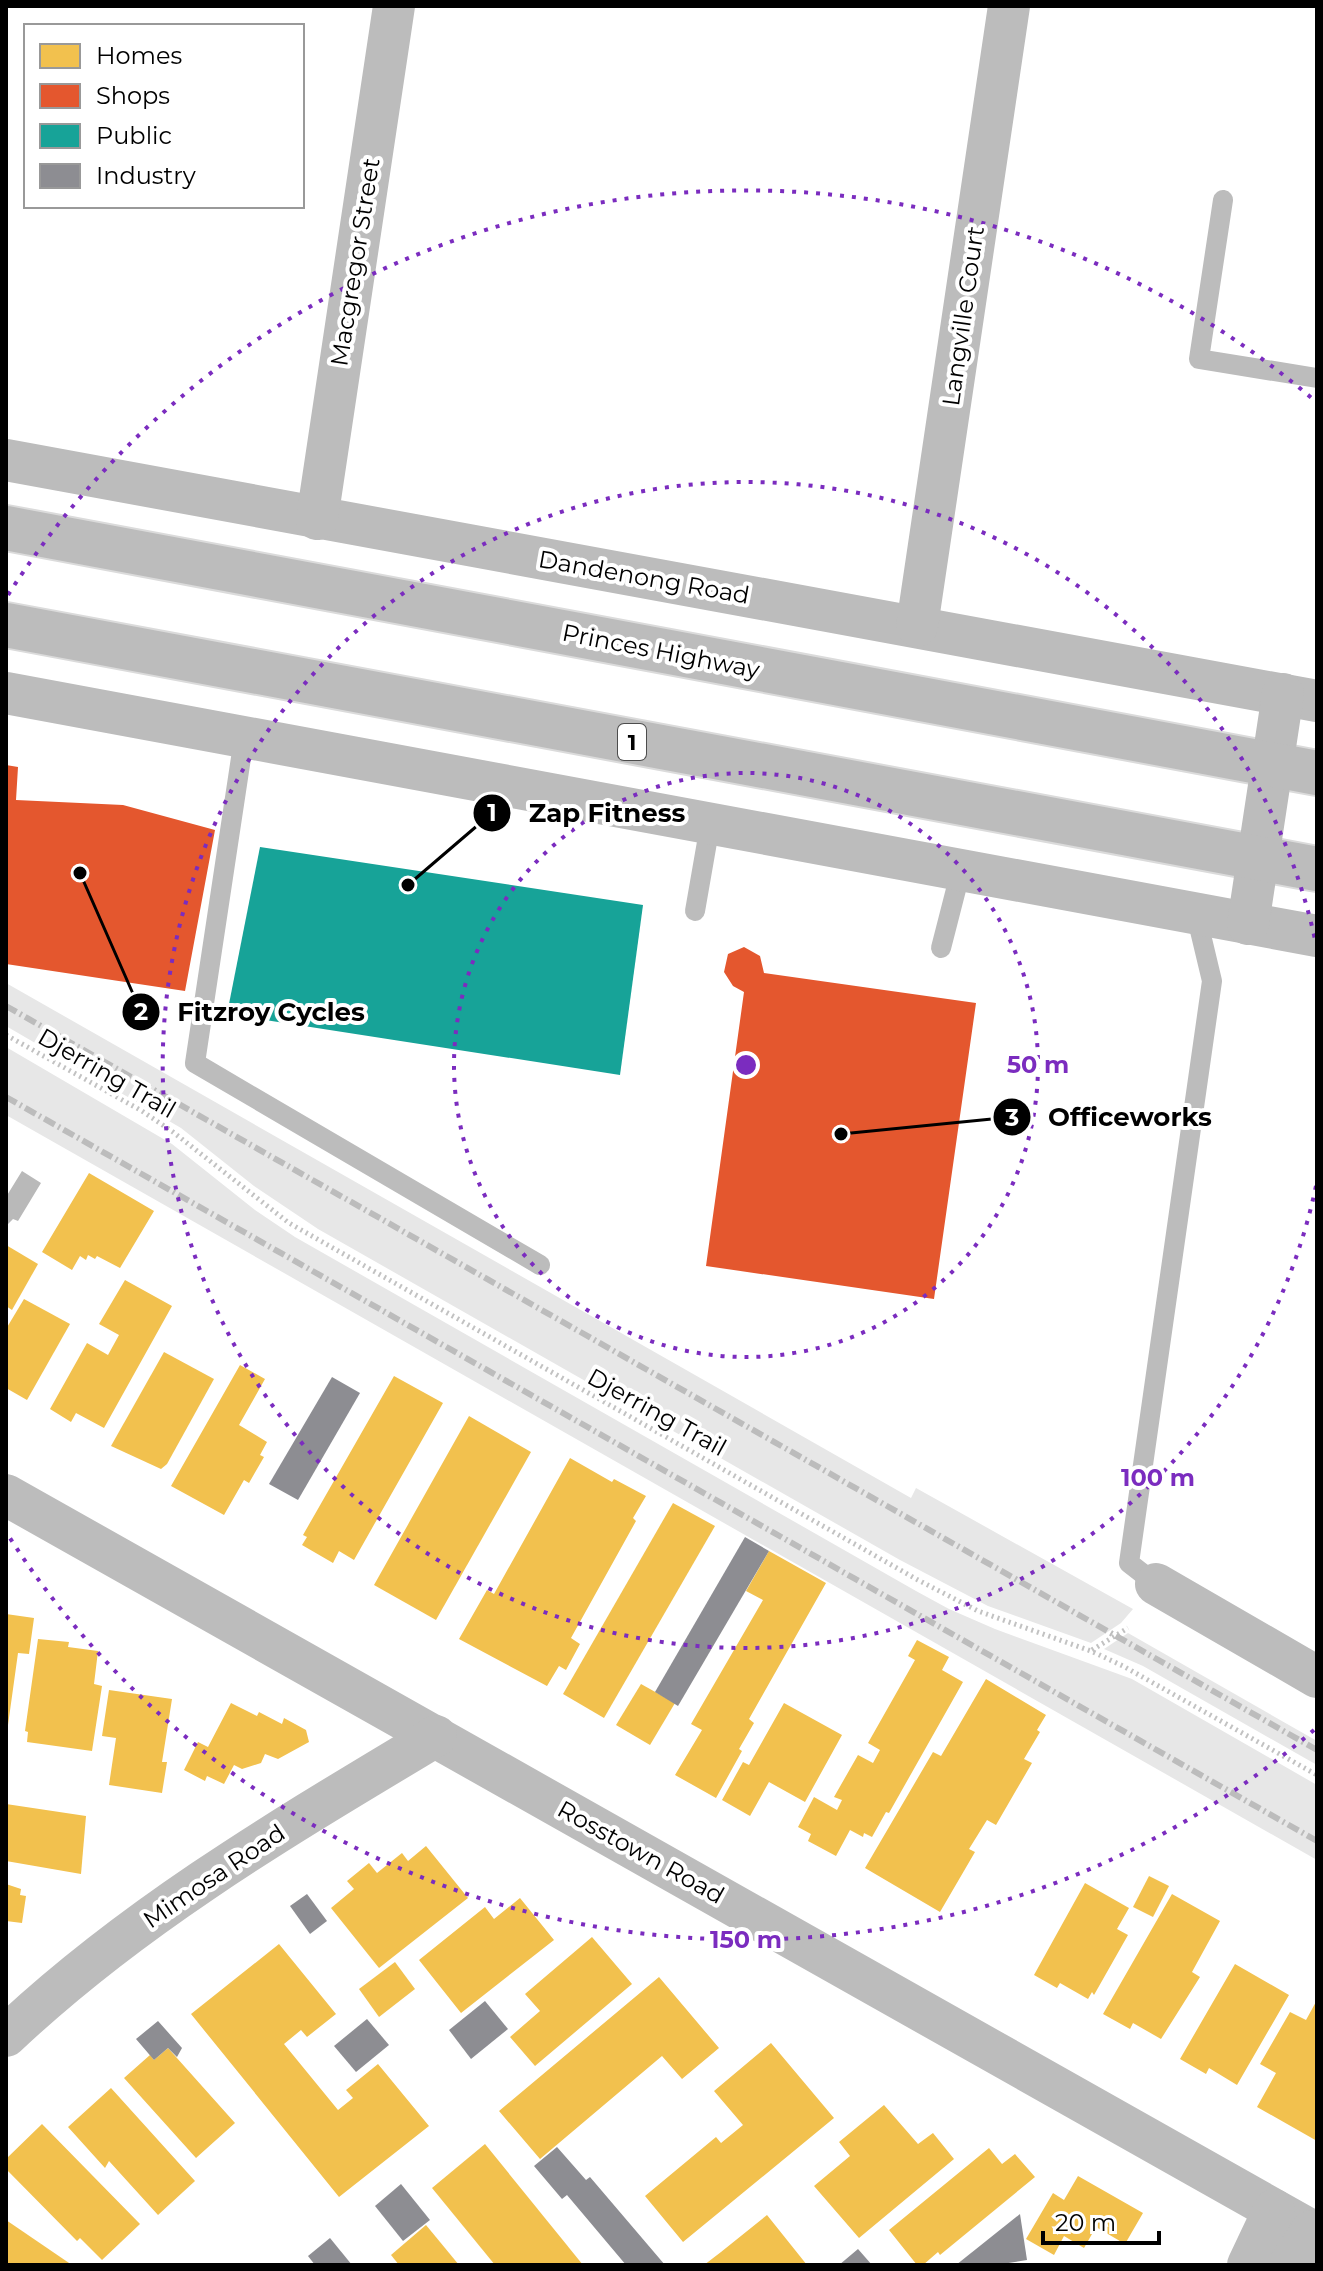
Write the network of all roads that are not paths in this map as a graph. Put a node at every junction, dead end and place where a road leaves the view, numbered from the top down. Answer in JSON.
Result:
{"nodes":[{"id":1,"x":394,"y":6,"type":"edge"},
{"id":2,"x":1009,"y":6,"type":"edge"},
{"id":3,"x":1223,"y":200,"type":"dead end"},
{"id":4,"x":1317,"y":378,"type":"edge"},
{"id":5,"x":6,"y":460,"type":"edge"},
{"id":6,"x":317,"y":519,"type":"junction"},
{"id":7,"x":6,"y":528,"type":"edge"},
{"id":8,"x":6,"y":625,"type":"edge"},
{"id":9,"x":917,"y":626,"type":"junction"},
{"id":10,"x":6,"y":693,"type":"edge"},
{"id":11,"x":1300,"y":698,"type":"edge"},
{"id":12,"x":244,"y":738,"type":"junction"},
{"id":13,"x":1272,"y":764,"type":"junction"},
{"id":14,"x":1317,"y":773,"type":"edge"},
{"id":15,"x":710,"y":825,"type":"junction"},
{"id":16,"x":1257,"y":858,"type":"junction"},
{"id":17,"x":1317,"y":869,"type":"edge"},
{"id":18,"x":961,"y":870,"type":"junction"},
{"id":19,"x":695,"y":911,"type":"dead end"},
{"id":20,"x":1196,"y":914,"type":"junction"},
{"id":21,"x":1248,"y":924,"type":"junction"},
{"id":22,"x":1317,"y":936,"type":"edge"},
{"id":23,"x":941,"y":948,"type":"dead end"},
{"id":24,"x":540,"y":1265,"type":"dead end"},
{"id":25,"x":6,"y":1495,"type":"edge"},
{"id":26,"x":1142,"y":1574,"type":"joint"},
{"id":27,"x":1317,"y":1677,"type":"edge"},
{"id":28,"x":436,"y":1736,"type":"junction"},
{"id":29,"x":6,"y":2036,"type":"edge"},
{"id":30,"x":1274,"y":2210,"type":"junction"},
{"id":31,"x":1306,"y":2243,"type":"edge"},
{"id":32,"x":1248,"y":2265,"type":"edge"}],
"edges":[{"from":1,"to":6,"type":"street","name":"Macgregor Street"},
{"from":2,"to":9,"type":"street","name":"Langville Court"},
{"from":3,"to":4,"type":"lane"},
{"from":5,"to":6,"type":"street","name":"Dandenong Road"},
{"from":6,"to":9,"type":"street","name":"Dandenong Road"},
{"from":7,"to":13,"type":"highway","name":"Princes Highway"},
{"from":8,"to":16,"type":"highway","number":"1"},
{"from":9,"to":11,"type":"street","name":"Dandenong Road"},
{"from":10,"to":12,"type":"street"},
{"from":11,"to":13,"type":"street","name":"Dandenong Road"},
{"from":12,"to":15,"type":"street"},
{"from":12,"to":24,"type":"lane"},
{"from":13,"to":14,"type":"highway","name":"Princes Highway"},
{"from":13,"to":16,"type":"street","name":"Dandenong Road"},
{"from":15,"to":18,"type":"street"},
{"from":15,"to":19,"type":"lane"},
{"from":16,"to":17,"type":"highway","number":"1"},
{"from":16,"to":21,"type":"street","name":"Dandenong Road"},
{"from":18,"to":20,"type":"street"},
{"from":18,"to":23,"type":"lane"},
{"from":20,"to":21,"type":"street"},
{"from":20,"to":26,"type":"lane"},
{"from":21,"to":22,"type":"street"},
{"from":25,"to":28,"type":"street","name":"Rosstown Road"},
{"from":26,"to":27,"type":"street"},
{"from":28,"to":29,"type":"street","name":"Mimosa Road"},
{"from":28,"to":30,"type":"street","name":"Rosstown Road"},
{"from":30,"to":31,"type":"street","name":"Rosstown Road"},
{"from":30,"to":32,"type":"street"}]}
